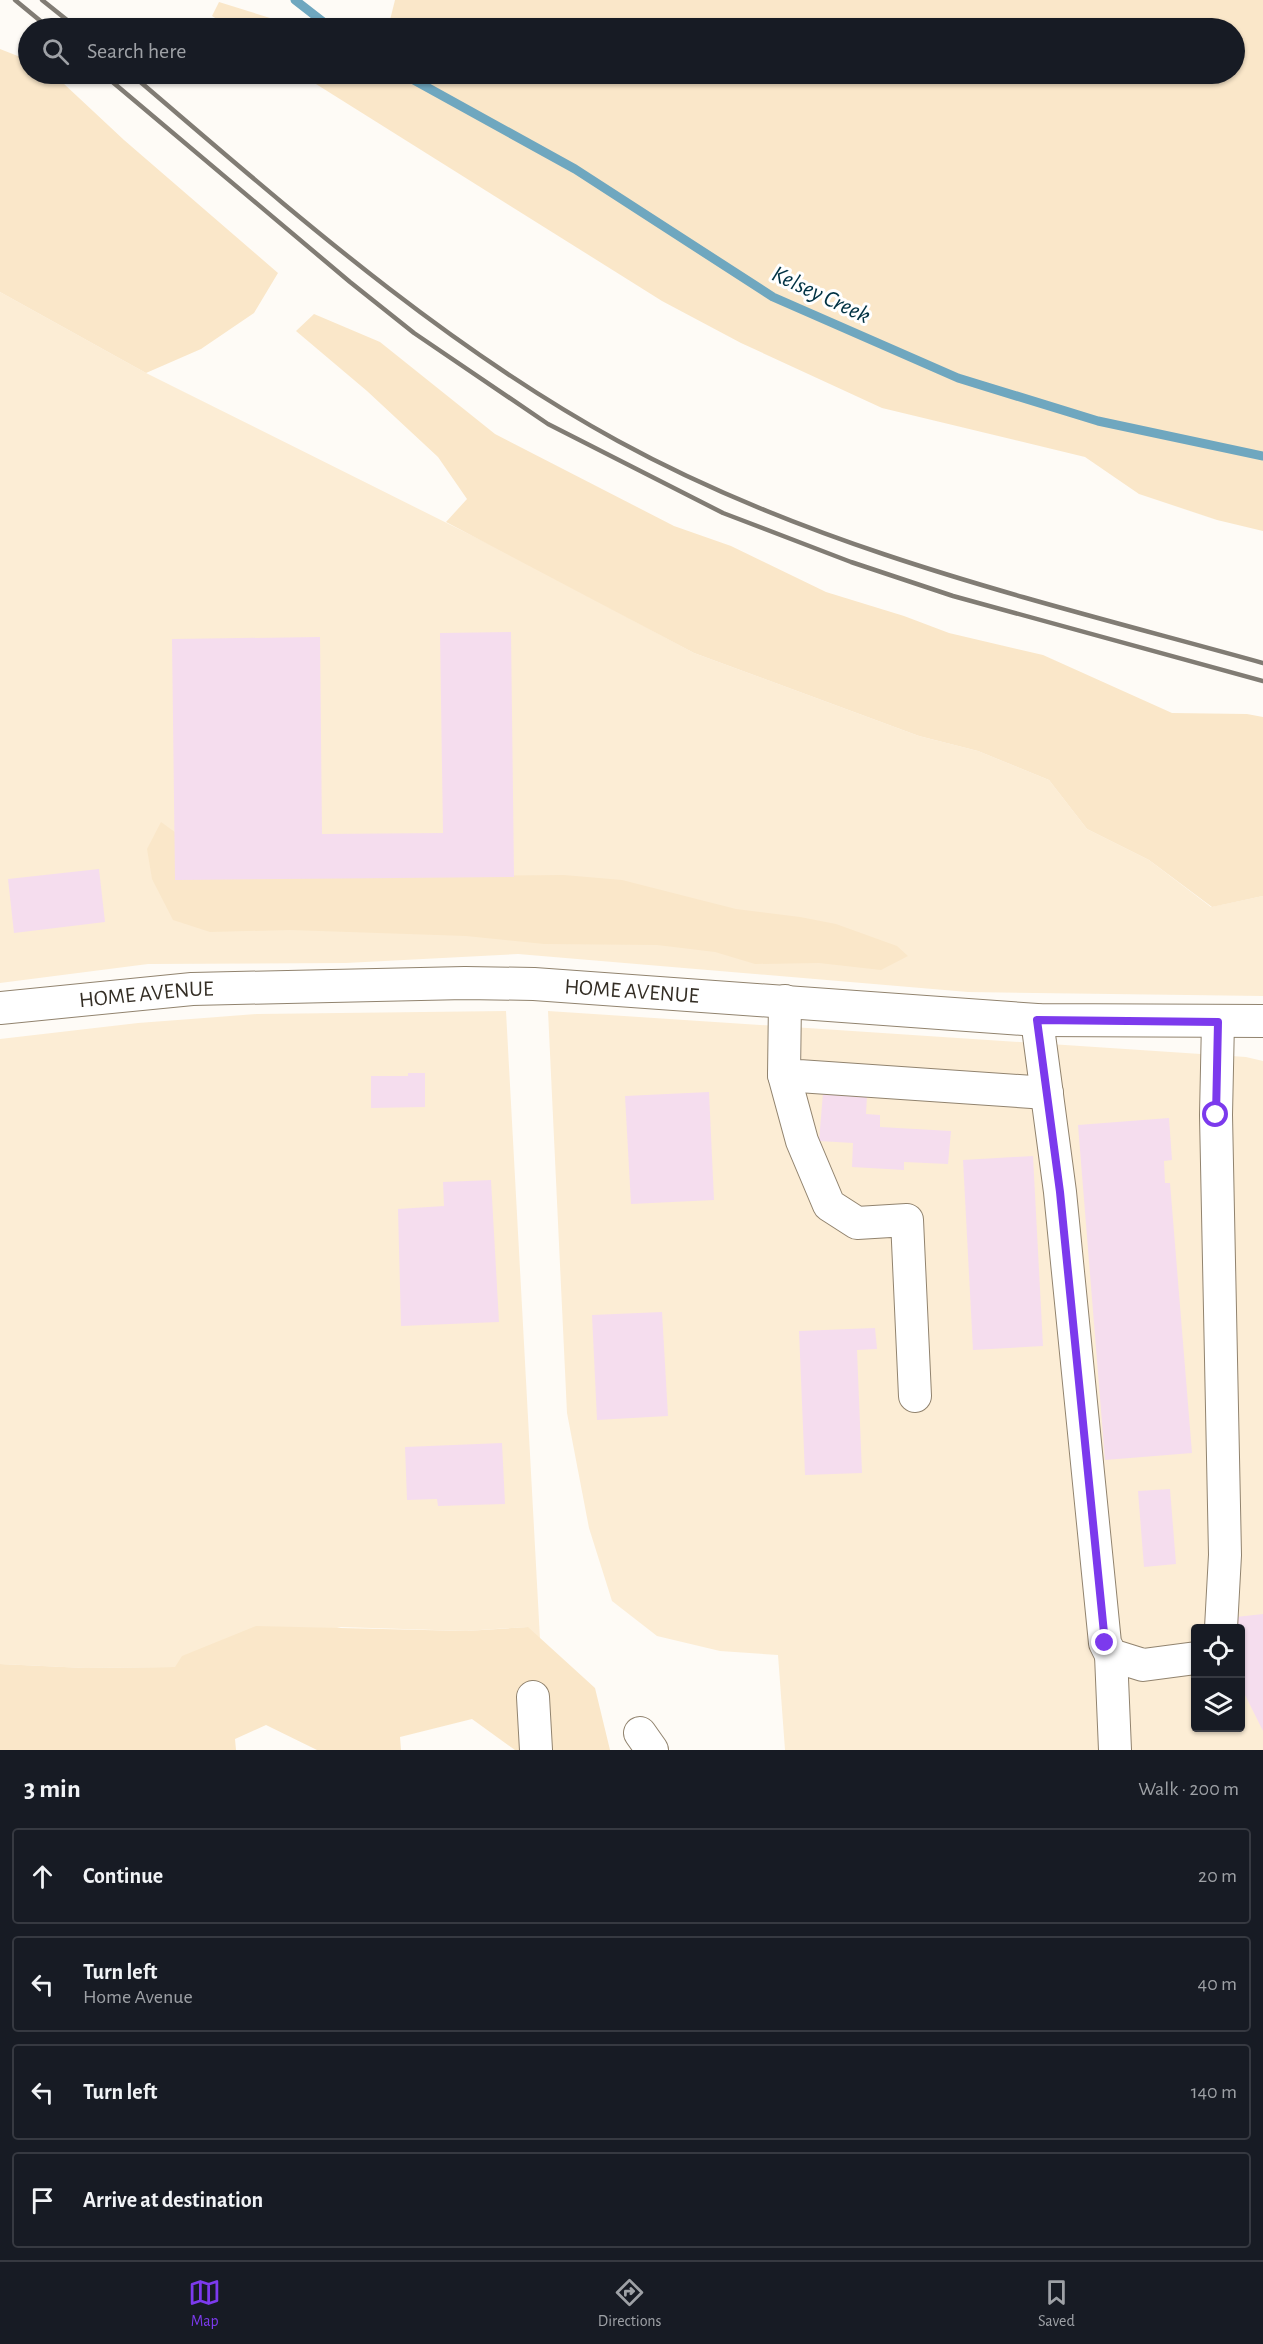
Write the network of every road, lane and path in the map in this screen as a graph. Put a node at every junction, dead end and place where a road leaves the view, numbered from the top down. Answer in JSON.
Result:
{"nodes":[{"id":1,"x":785,"y":1001,"type":"junction"},
{"id":2,"x":0,"y":1008,"type":"edge"},
{"id":3,"x":1037,"y":1020,"type":"junction"},
{"id":4,"x":1218,"y":1022,"type":"junction"},
{"id":5,"x":1263,"y":1022,"type":"edge"},
{"id":6,"x":784,"y":1075,"type":"junction"},
{"id":7,"x":1047,"y":1093,"type":"junction"},
{"id":8,"x":915,"y":1396,"type":"dead end"},
{"id":9,"x":1221,"y":1624,"type":"edge"},
{"id":10,"x":1111,"y":1655,"type":"junction"},
{"id":11,"x":1191,"y":1659,"type":"edge"},
{"id":12,"x":533,"y":1697,"type":"dead end"},
{"id":13,"x":536,"y":1750,"type":"edge"},
{"id":14,"x":1115,"y":1750,"type":"edge"}],
"edges":[{"from":1,"to":2,"type":"street","name":"HOME AVENUE"},
{"from":1,"to":3,"type":"street","name":"HOME AVENUE"},
{"from":1,"to":6,"type":"street"},
{"from":3,"to":4,"type":"street","name":"HOME AVENUE"},
{"from":3,"to":7,"type":"street"},
{"from":4,"to":5,"type":"street","name":"HOME AVENUE"},
{"from":4,"to":9,"type":"street"},
{"from":6,"to":7,"type":"street"},
{"from":6,"to":8,"type":"street"},
{"from":7,"to":10,"type":"street"},
{"from":10,"to":11,"type":"street"},
{"from":10,"to":14,"type":"street"},
{"from":12,"to":13,"type":"street"}]}
